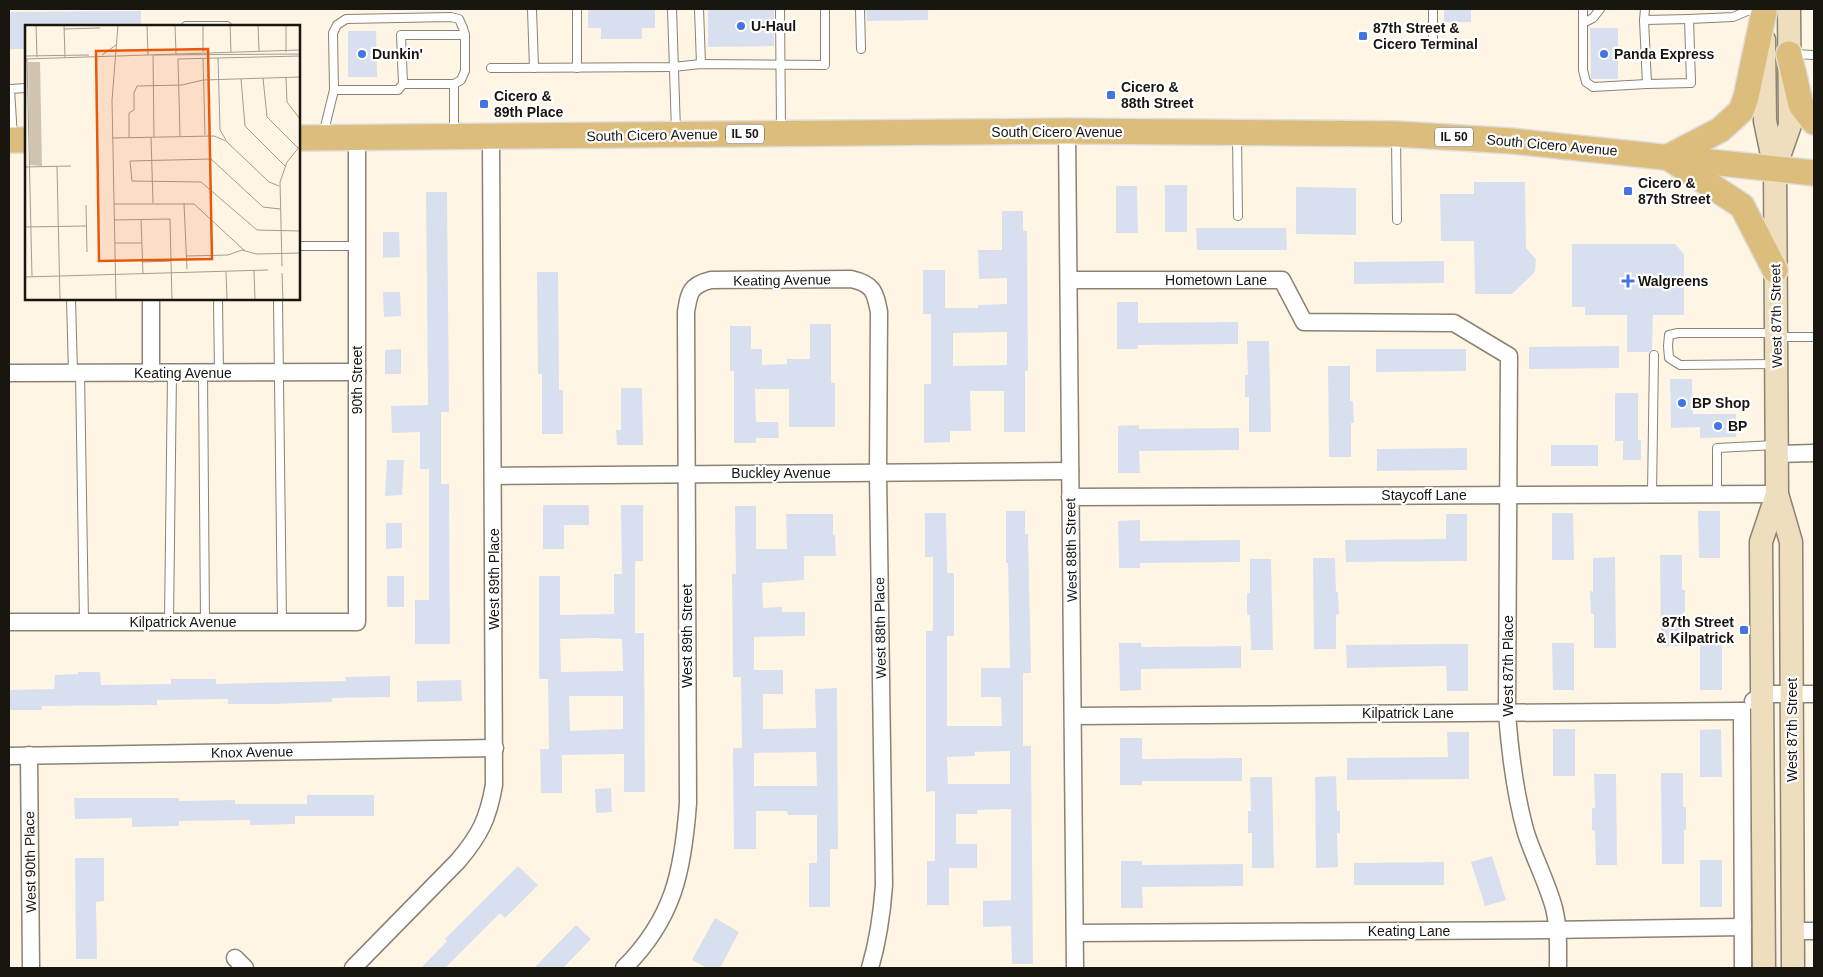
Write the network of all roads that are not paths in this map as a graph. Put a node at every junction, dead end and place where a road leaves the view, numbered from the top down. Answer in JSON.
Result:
{"nodes":[{"id":1,"x":532,"y":9,"type":"edge"},
{"id":2,"x":577,"y":9,"type":"edge"},
{"id":3,"x":672,"y":9,"type":"edge"},
{"id":4,"x":699,"y":9,"type":"edge"},
{"id":5,"x":780,"y":9,"type":"edge"},
{"id":6,"x":825,"y":9,"type":"edge"},
{"id":7,"x":860,"y":9,"type":"edge"},
{"id":8,"x":1433,"y":9,"type":"edge"},
{"id":9,"x":1583,"y":9,"type":"edge"},
{"id":10,"x":1600,"y":9,"type":"edge"},
{"id":11,"x":1645,"y":9,"type":"edge"},
{"id":12,"x":1789,"y":9,"type":"edge"},
{"id":13,"x":1760,"y":10,"type":"edge"},
{"id":14,"x":1689,"y":19,"type":"junction"},
{"id":15,"x":1644,"y":20,"type":"junction"},
{"id":16,"x":1583,"y":23,"type":"junction"},
{"id":17,"x":465,"y":35,"type":"junction"},
{"id":18,"x":1433,"y":43,"type":"dead end"},
{"id":19,"x":861,"y":49,"type":"dead end"},
{"id":20,"x":1789,"y":54,"type":"junction"},
{"id":21,"x":1814,"y":55,"type":"edge"},
{"id":22,"x":701,"y":64,"type":"junction"},
{"id":23,"x":781,"y":64,"type":"junction"},
{"id":24,"x":673,"y":67,"type":"junction"},
{"id":25,"x":491,"y":68,"type":"dead end"},
{"id":26,"x":534,"y":68,"type":"junction"},
{"id":27,"x":577,"y":68,"type":"junction"},
{"id":28,"x":403,"y":84,"type":"junction"},
{"id":29,"x":454,"y":84,"type":"junction"},
{"id":30,"x":1647,"y":84,"type":"junction"},
{"id":31,"x":25,"y":88,"type":"edge"},
{"id":32,"x":334,"y":90,"type":"junction"},
{"id":33,"x":1814,"y":122,"type":"edge"},
{"id":34,"x":1067,"y":131,"type":"junction"},
{"id":35,"x":1237,"y":131,"type":"junction"},
{"id":36,"x":781,"y":134,"type":"junction"},
{"id":37,"x":1396,"y":134,"type":"junction"},
{"id":38,"x":677,"y":135,"type":"junction"},
{"id":39,"x":454,"y":137,"type":"junction"},
{"id":40,"x":491,"y":137,"type":"junction"},
{"id":41,"x":310,"y":138,"type":"edge"},
{"id":42,"x":357,"y":138,"type":"junction"},
{"id":43,"x":16,"y":140,"type":"edge"},
{"id":44,"x":1668,"y":157,"type":"junction"},
{"id":45,"x":1775,"y":169,"type":"junction"},
{"id":46,"x":1814,"y":173,"type":"edge"},
{"id":47,"x":1238,"y":216,"type":"dead end"},
{"id":48,"x":1397,"y":220,"type":"dead end"},
{"id":49,"x":300,"y":246,"type":"edge"},
{"id":50,"x":357,"y":246,"type":"junction"},
{"id":51,"x":1775,"y":270,"type":"junction"},
{"id":52,"x":1068,"y":280,"type":"junction"},
{"id":53,"x":871,"y":287,"type":"joint"},
{"id":54,"x":692,"y":289,"type":"joint"},
{"id":55,"x":71,"y":300,"type":"edge"},
{"id":56,"x":151,"y":300,"type":"edge"},
{"id":57,"x":218,"y":300,"type":"edge"},
{"id":58,"x":278,"y":300,"type":"edge"},
{"id":59,"x":1776,"y":335,"type":"junction"},
{"id":60,"x":1814,"y":337,"type":"edge"},
{"id":61,"x":1654,"y":355,"type":"dead end"},
{"id":62,"x":1509,"y":356,"type":"joint"},
{"id":63,"x":1776,"y":364,"type":"junction"},
{"id":64,"x":279,"y":372,"type":"junction"},
{"id":65,"x":357,"y":372,"type":"junction"},
{"id":66,"x":9,"y":373,"type":"edge"},
{"id":67,"x":76,"y":373,"type":"junction"},
{"id":68,"x":151,"y":373,"type":"junction"},
{"id":69,"x":172,"y":373,"type":"junction"},
{"id":70,"x":211,"y":373,"type":"junction"},
{"id":71,"x":1777,"y":450,"type":"junction"},
{"id":72,"x":1814,"y":454,"type":"edge"},
{"id":73,"x":1070,"y":471,"type":"junction"},
{"id":74,"x":878,"y":473,"type":"junction"},
{"id":75,"x":686,"y":474,"type":"junction"},
{"id":76,"x":493,"y":476,"type":"junction"},
{"id":77,"x":1508,"y":494,"type":"junction"},
{"id":78,"x":1652,"y":494,"type":"junction"},
{"id":79,"x":1717,"y":494,"type":"junction"},
{"id":80,"x":1778,"y":494,"type":"junction"},
{"id":81,"x":1070,"y":497,"type":"junction"},
{"id":82,"x":9,"y":622,"type":"edge"},
{"id":83,"x":84,"y":622,"type":"junction"},
{"id":84,"x":169,"y":622,"type":"junction"},
{"id":85,"x":205,"y":622,"type":"junction"},
{"id":86,"x":282,"y":622,"type":"junction"},
{"id":87,"x":357,"y":622,"type":"joint"},
{"id":88,"x":1762,"y":694,"type":"junction"},
{"id":89,"x":1792,"y":694,"type":"junction"},
{"id":90,"x":1814,"y":694,"type":"edge"},
{"id":91,"x":1742,"y":711,"type":"junction"},
{"id":92,"x":1507,"y":713,"type":"junction"},
{"id":93,"x":1074,"y":716,"type":"junction"},
{"id":94,"x":495,"y":748,"type":"junction"},
{"id":95,"x":29,"y":755,"type":"junction"},
{"id":96,"x":9,"y":756,"type":"edge"},
{"id":97,"x":1743,"y":927,"type":"junction"},
{"id":98,"x":1558,"y":929,"type":"junction"},
{"id":99,"x":1803,"y":931,"type":"edge"},
{"id":100,"x":1076,"y":933,"type":"junction"},
{"id":101,"x":31,"y":968,"type":"edge"},
{"id":102,"x":353,"y":968,"type":"edge"},
{"id":103,"x":624,"y":968,"type":"edge"},
{"id":104,"x":870,"y":968,"type":"edge"},
{"id":105,"x":1075,"y":968,"type":"edge"},
{"id":106,"x":1558,"y":968,"type":"edge"},
{"id":107,"x":1743,"y":968,"type":"edge"},
{"id":108,"x":1764,"y":968,"type":"edge"},
{"id":109,"x":1792,"y":968,"type":"edge"}],
"edges":[{"from":1,"to":26,"type":"lane"},
{"from":2,"to":27,"type":"lane"},
{"from":3,"to":24,"type":"lane"},
{"from":4,"to":22,"type":"lane"},
{"from":5,"to":23,"type":"lane"},
{"from":6,"to":23,"type":"lane"},
{"from":7,"to":19,"type":"lane"},
{"from":8,"to":18,"type":"lane"},
{"from":9,"to":16,"type":"lane"},
{"from":10,"to":16,"type":"lane"},
{"from":11,"to":15,"type":"lane"},
{"from":12,"to":20,"type":"main road","name":"West 87th Street"},
{"from":13,"to":14,"type":"lane"},
{"from":13,"to":44,"type":"main road"},
{"from":13,"to":45,"type":"main road","name":"West 87th Street"},
{"from":14,"to":15,"type":"lane"},
{"from":14,"to":30,"type":"lane"},
{"from":15,"to":30,"type":"lane"},
{"from":16,"to":30,"type":"lane"},
{"from":17,"to":28,"type":"lane"},
{"from":17,"to":29,"type":"lane"},
{"from":17,"to":32,"type":"lane"},
{"from":20,"to":21,"type":"lane"},
{"from":20,"to":33,"type":"main road"},
{"from":20,"to":45,"type":"main road","name":"West 87th Street"},
{"from":22,"to":23,"type":"lane"},
{"from":22,"to":24,"type":"lane"},
{"from":23,"to":36,"type":"lane"},
{"from":24,"to":27,"type":"lane"},
{"from":24,"to":38,"type":"lane"},
{"from":25,"to":26,"type":"lane"},
{"from":26,"to":27,"type":"lane"},
{"from":28,"to":29,"type":"lane"},
{"from":28,"to":32,"type":"lane"},
{"from":29,"to":39,"type":"lane"},
{"from":31,"to":43,"type":"lane"},
{"from":32,"to":41,"type":"lane"},
{"from":34,"to":35,"type":"main road","name":"South Cicero Avenue","number":"IL 50"},
{"from":34,"to":36,"type":"main road","name":"South Cicero Avenue","number":"IL 50"},
{"from":34,"to":52,"type":"street","name":"West 88th Street"},
{"from":35,"to":37,"type":"main road","name":"South Cicero Avenue","number":"IL 50"},
{"from":35,"to":47,"type":"lane"},
{"from":36,"to":38,"type":"main road","name":"South Cicero Avenue","number":"IL 50"},
{"from":37,"to":44,"type":"main road","name":"South Cicero Avenue","number":"IL 50"},
{"from":37,"to":48,"type":"lane"},
{"from":38,"to":40,"type":"main road","name":"South Cicero Avenue","number":"IL 50"},
{"from":39,"to":40,"type":"main road","name":"South Cicero Avenue","number":"IL 50"},
{"from":39,"to":42,"type":"main road","name":"South Cicero Avenue","number":"IL 50"},
{"from":40,"to":76,"type":"street","name":"West 89th Place"},
{"from":41,"to":42,"type":"main road","name":"South Cicero Avenue","number":"IL 50"},
{"from":42,"to":50,"type":"street","name":"90th Street"},
{"from":44,"to":45,"type":"main road","name":"South Cicero Avenue","number":"IL 50"},
{"from":44,"to":51,"type":"main road"},
{"from":45,"to":46,"type":"main road","name":"South Cicero Avenue","number":"IL 50"},
{"from":45,"to":51,"type":"main road","name":"West 87th Street"},
{"from":49,"to":50,"type":"lane"},
{"from":50,"to":65,"type":"street","name":"90th Street"},
{"from":51,"to":59,"type":"main road","name":"West 87th Street"},
{"from":52,"to":62,"type":"street","name":"Hometown Lane"},
{"from":52,"to":73,"type":"street","name":"West 88th Street"},
{"from":53,"to":54,"type":"street","name":"Keating Avenue"},
{"from":53,"to":74,"type":"street","name":"West 88th Place"},
{"from":54,"to":75,"type":"street","name":"West 89th Street"},
{"from":55,"to":67,"type":"lane"},
{"from":56,"to":68,"type":"street"},
{"from":57,"to":70,"type":"lane"},
{"from":58,"to":64,"type":"lane"},
{"from":59,"to":60,"type":"lane"},
{"from":59,"to":63,"type":"main road","name":"West 87th Street"},
{"from":59,"to":63,"type":"lane"},
{"from":61,"to":78,"type":"lane"},
{"from":62,"to":77,"type":"street","name":"West 87th Place"},
{"from":63,"to":71,"type":"main road","name":"West 87th Street"},
{"from":64,"to":65,"type":"street","name":"Keating Avenue"},
{"from":64,"to":70,"type":"street","name":"Keating Avenue"},
{"from":64,"to":86,"type":"lane"},
{"from":65,"to":87,"type":"street","name":"90th Street"},
{"from":66,"to":67,"type":"street","name":"Keating Avenue"},
{"from":67,"to":68,"type":"street","name":"Keating Avenue"},
{"from":67,"to":83,"type":"lane"},
{"from":68,"to":69,"type":"street","name":"Keating Avenue"},
{"from":69,"to":70,"type":"street","name":"Keating Avenue"},
{"from":69,"to":84,"type":"lane"},
{"from":70,"to":85,"type":"lane"},
{"from":71,"to":72,"type":"street"},
{"from":71,"to":79,"type":"lane"},
{"from":71,"to":80,"type":"main road","name":"West 87th Street"},
{"from":73,"to":74,"type":"street","name":"Buckley Avenue"},
{"from":73,"to":81,"type":"street","name":"West 88th Street"},
{"from":74,"to":75,"type":"street","name":"Buckley Avenue"},
{"from":74,"to":104,"type":"street","name":"West 88th Place"},
{"from":75,"to":76,"type":"street","name":"Buckley Avenue"},
{"from":75,"to":103,"type":"street","name":"West 89th Street"},
{"from":76,"to":94,"type":"street","name":"West 89th Place"},
{"from":77,"to":78,"type":"street","name":"Staycoff Lane"},
{"from":77,"to":81,"type":"street","name":"Staycoff Lane"},
{"from":77,"to":92,"type":"street","name":"West 87th Place"},
{"from":78,"to":79,"type":"street","name":"Staycoff Lane"},
{"from":79,"to":80,"type":"street","name":"Staycoff Lane"},
{"from":80,"to":88,"type":"main road","name":"West 87th Street"},
{"from":80,"to":89,"type":"main road","name":"West 87th Street"},
{"from":81,"to":93,"type":"street","name":"West 88th Street"},
{"from":82,"to":83,"type":"street","name":"Kilpatrick Avenue"},
{"from":83,"to":84,"type":"street","name":"Kilpatrick Avenue"},
{"from":84,"to":85,"type":"street","name":"Kilpatrick Avenue"},
{"from":85,"to":86,"type":"street","name":"Kilpatrick Avenue"},
{"from":86,"to":87,"type":"street","name":"Kilpatrick Avenue"},
{"from":88,"to":89,"type":"street"},
{"from":88,"to":91,"type":"street"},
{"from":88,"to":108,"type":"main road","name":"West 87th Street"},
{"from":89,"to":90,"type":"street"},
{"from":89,"to":99,"type":"main road","name":"West 87th Street"},
{"from":91,"to":92,"type":"street","name":"Kilpatrick Lane"},
{"from":91,"to":97,"type":"street"},
{"from":92,"to":93,"type":"street","name":"Kilpatrick Lane"},
{"from":92,"to":98,"type":"street","name":"West 87th Place"},
{"from":93,"to":100,"type":"street","name":"West 88th Street"},
{"from":94,"to":95,"type":"street","name":"Knox Avenue"},
{"from":94,"to":102,"type":"street","name":"West 89th Place"},
{"from":95,"to":96,"type":"street","name":"Knox Avenue"},
{"from":95,"to":101,"type":"street","name":"West 90th Place"},
{"from":97,"to":98,"type":"street","name":"Keating Lane"},
{"from":97,"to":107,"type":"street"},
{"from":98,"to":100,"type":"street","name":"Keating Lane"},
{"from":98,"to":106,"type":"street","name":"West 87th Place"},
{"from":99,"to":109,"type":"main road","name":"West 87th Street"},
{"from":100,"to":105,"type":"street","name":"West 88th Street"}]}
